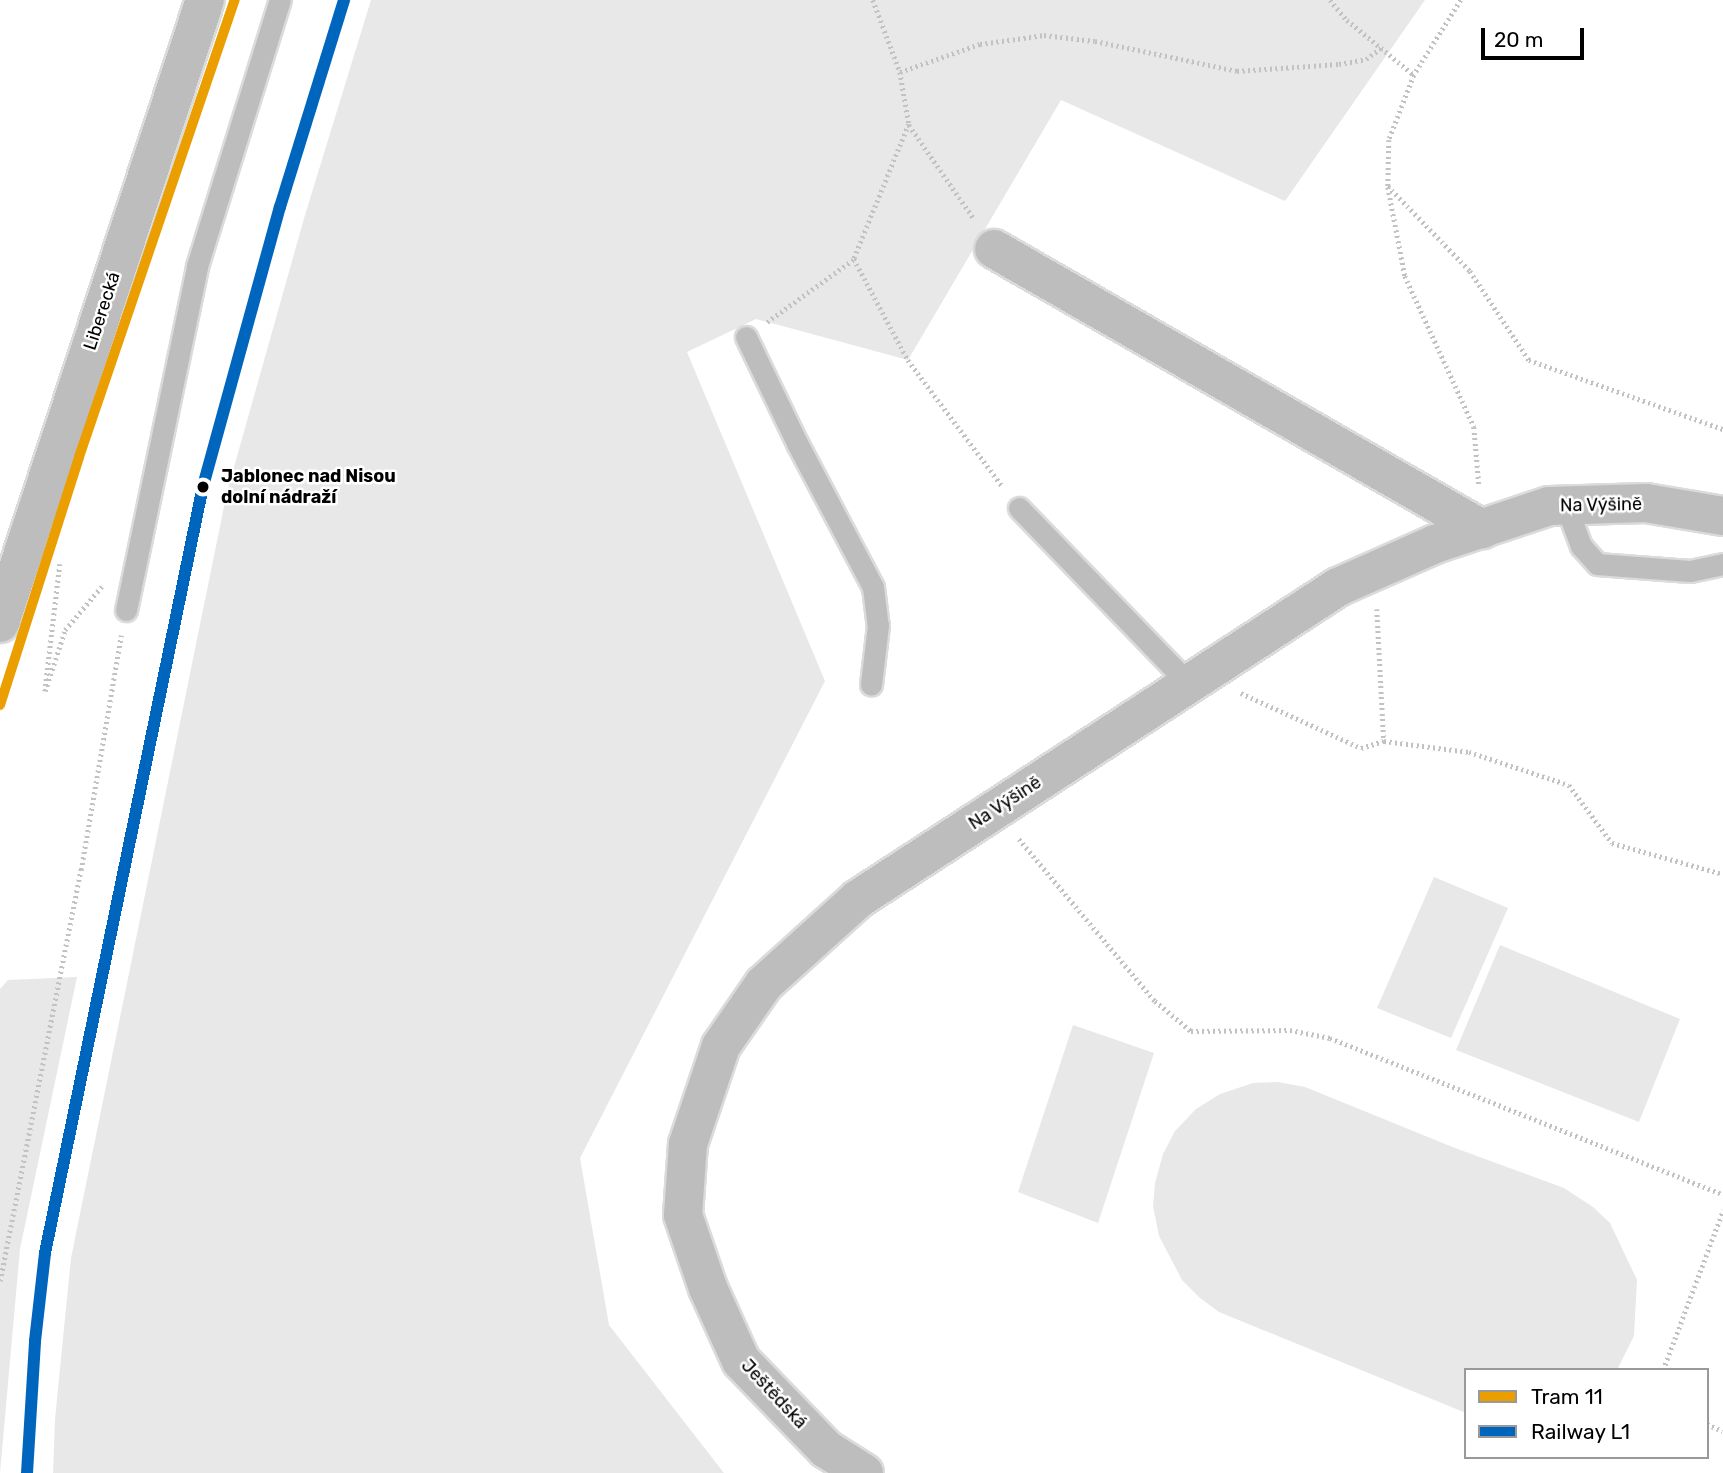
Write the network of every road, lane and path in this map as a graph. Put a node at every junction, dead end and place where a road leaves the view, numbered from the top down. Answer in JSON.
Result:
{"nodes":[{"id":1,"x":205,"y":0,"type":"edge"},
{"id":2,"x":280,"y":0,"type":"edge"},
{"id":3,"x":873,"y":0,"type":"edge"},
{"id":4,"x":1330,"y":0,"type":"edge"},
{"id":5,"x":1461,"y":0,"type":"edge"},
{"id":6,"x":1381,"y":48,"type":"junction"},
{"id":7,"x":900,"y":72,"type":"junction"},
{"id":8,"x":1414,"y":75,"type":"junction"},
{"id":9,"x":909,"y":124,"type":"junction"},
{"id":10,"x":1388,"y":186,"type":"junction"},
{"id":11,"x":994,"y":248,"type":"joint"},
{"id":12,"x":854,"y":259,"type":"junction"},
{"id":13,"x":746,"y":337,"type":"joint"},
{"id":14,"x":1723,"y":429,"type":"edge"},
{"id":15,"x":1566,"y":506,"type":"junction"},
{"id":16,"x":1019,"y":508,"type":"joint"},
{"id":17,"x":1723,"y":516,"type":"edge"},
{"id":18,"x":1482,"y":529,"type":"junction"},
{"id":19,"x":61,"y":562,"type":"dead end"},
{"id":20,"x":1723,"y":564,"type":"edge"},
{"id":21,"x":1374,"y":570,"type":"junction"},
{"id":22,"x":131,"y":585,"type":"junction"},
{"id":23,"x":126,"y":610,"type":"joint"},
{"id":24,"x":0,"y":623,"type":"edge"},
{"id":25,"x":1196,"y":680,"type":"junction"},
{"id":26,"x":871,"y":685,"type":"dead end"},
{"id":27,"x":1384,"y":741,"type":"junction"},
{"id":28,"x":995,"y":810,"type":"junction"},
{"id":29,"x":1723,"y":874,"type":"edge"},
{"id":30,"x":1723,"y":1195,"type":"edge"},
{"id":31,"x":1723,"y":1210,"type":"edge"},
{"id":32,"x":683,"y":1215,"type":"joint"},
{"id":33,"x":0,"y":1281,"type":"edge"},
{"id":34,"x":1664,"y":1368,"type":"edge"},
{"id":35,"x":864,"y":1473,"type":"edge"}],
"edges":[{"from":1,"to":24,"type":"street","name":"Liberecká"},
{"from":2,"to":22,"type":"lane"},
{"from":3,"to":7,"type":"path"},
{"from":4,"to":6,"type":"path"},
{"from":5,"to":8,"type":"path"},
{"from":6,"to":7,"type":"path"},
{"from":6,"to":8,"type":"path"},
{"from":7,"to":9,"type":"path"},
{"from":8,"to":10,"type":"path"},
{"from":9,"to":11,"type":"path"},
{"from":9,"to":12,"type":"path"},
{"from":10,"to":14,"type":"path"},
{"from":10,"to":18,"type":"path"},
{"from":11,"to":18,"type":"street"},
{"from":12,"to":13,"type":"path"},
{"from":12,"to":16,"type":"path"},
{"from":13,"to":26,"type":"lane"},
{"from":15,"to":17,"type":"street","name":"Na Výšině"},
{"from":15,"to":18,"type":"street","name":"Na Výšině"},
{"from":15,"to":20,"type":"lane"},
{"from":16,"to":25,"type":"lane"},
{"from":18,"to":21,"type":"street","name":"Na Výšině"},
{"from":19,"to":22,"type":"path"},
{"from":21,"to":25,"type":"street","name":"Na Výšině"},
{"from":21,"to":27,"type":"path"},
{"from":22,"to":23,"type":"lane"},
{"from":23,"to":33,"type":"path"},
{"from":25,"to":27,"type":"path"},
{"from":25,"to":28,"type":"street","name":"Na Výšině"},
{"from":27,"to":29,"type":"path"},
{"from":28,"to":30,"type":"path"},
{"from":28,"to":32,"type":"street","name":"Na Výšině"},
{"from":31,"to":34,"type":"path"},
{"from":32,"to":35,"type":"street","name":"Ještědská"}]}
